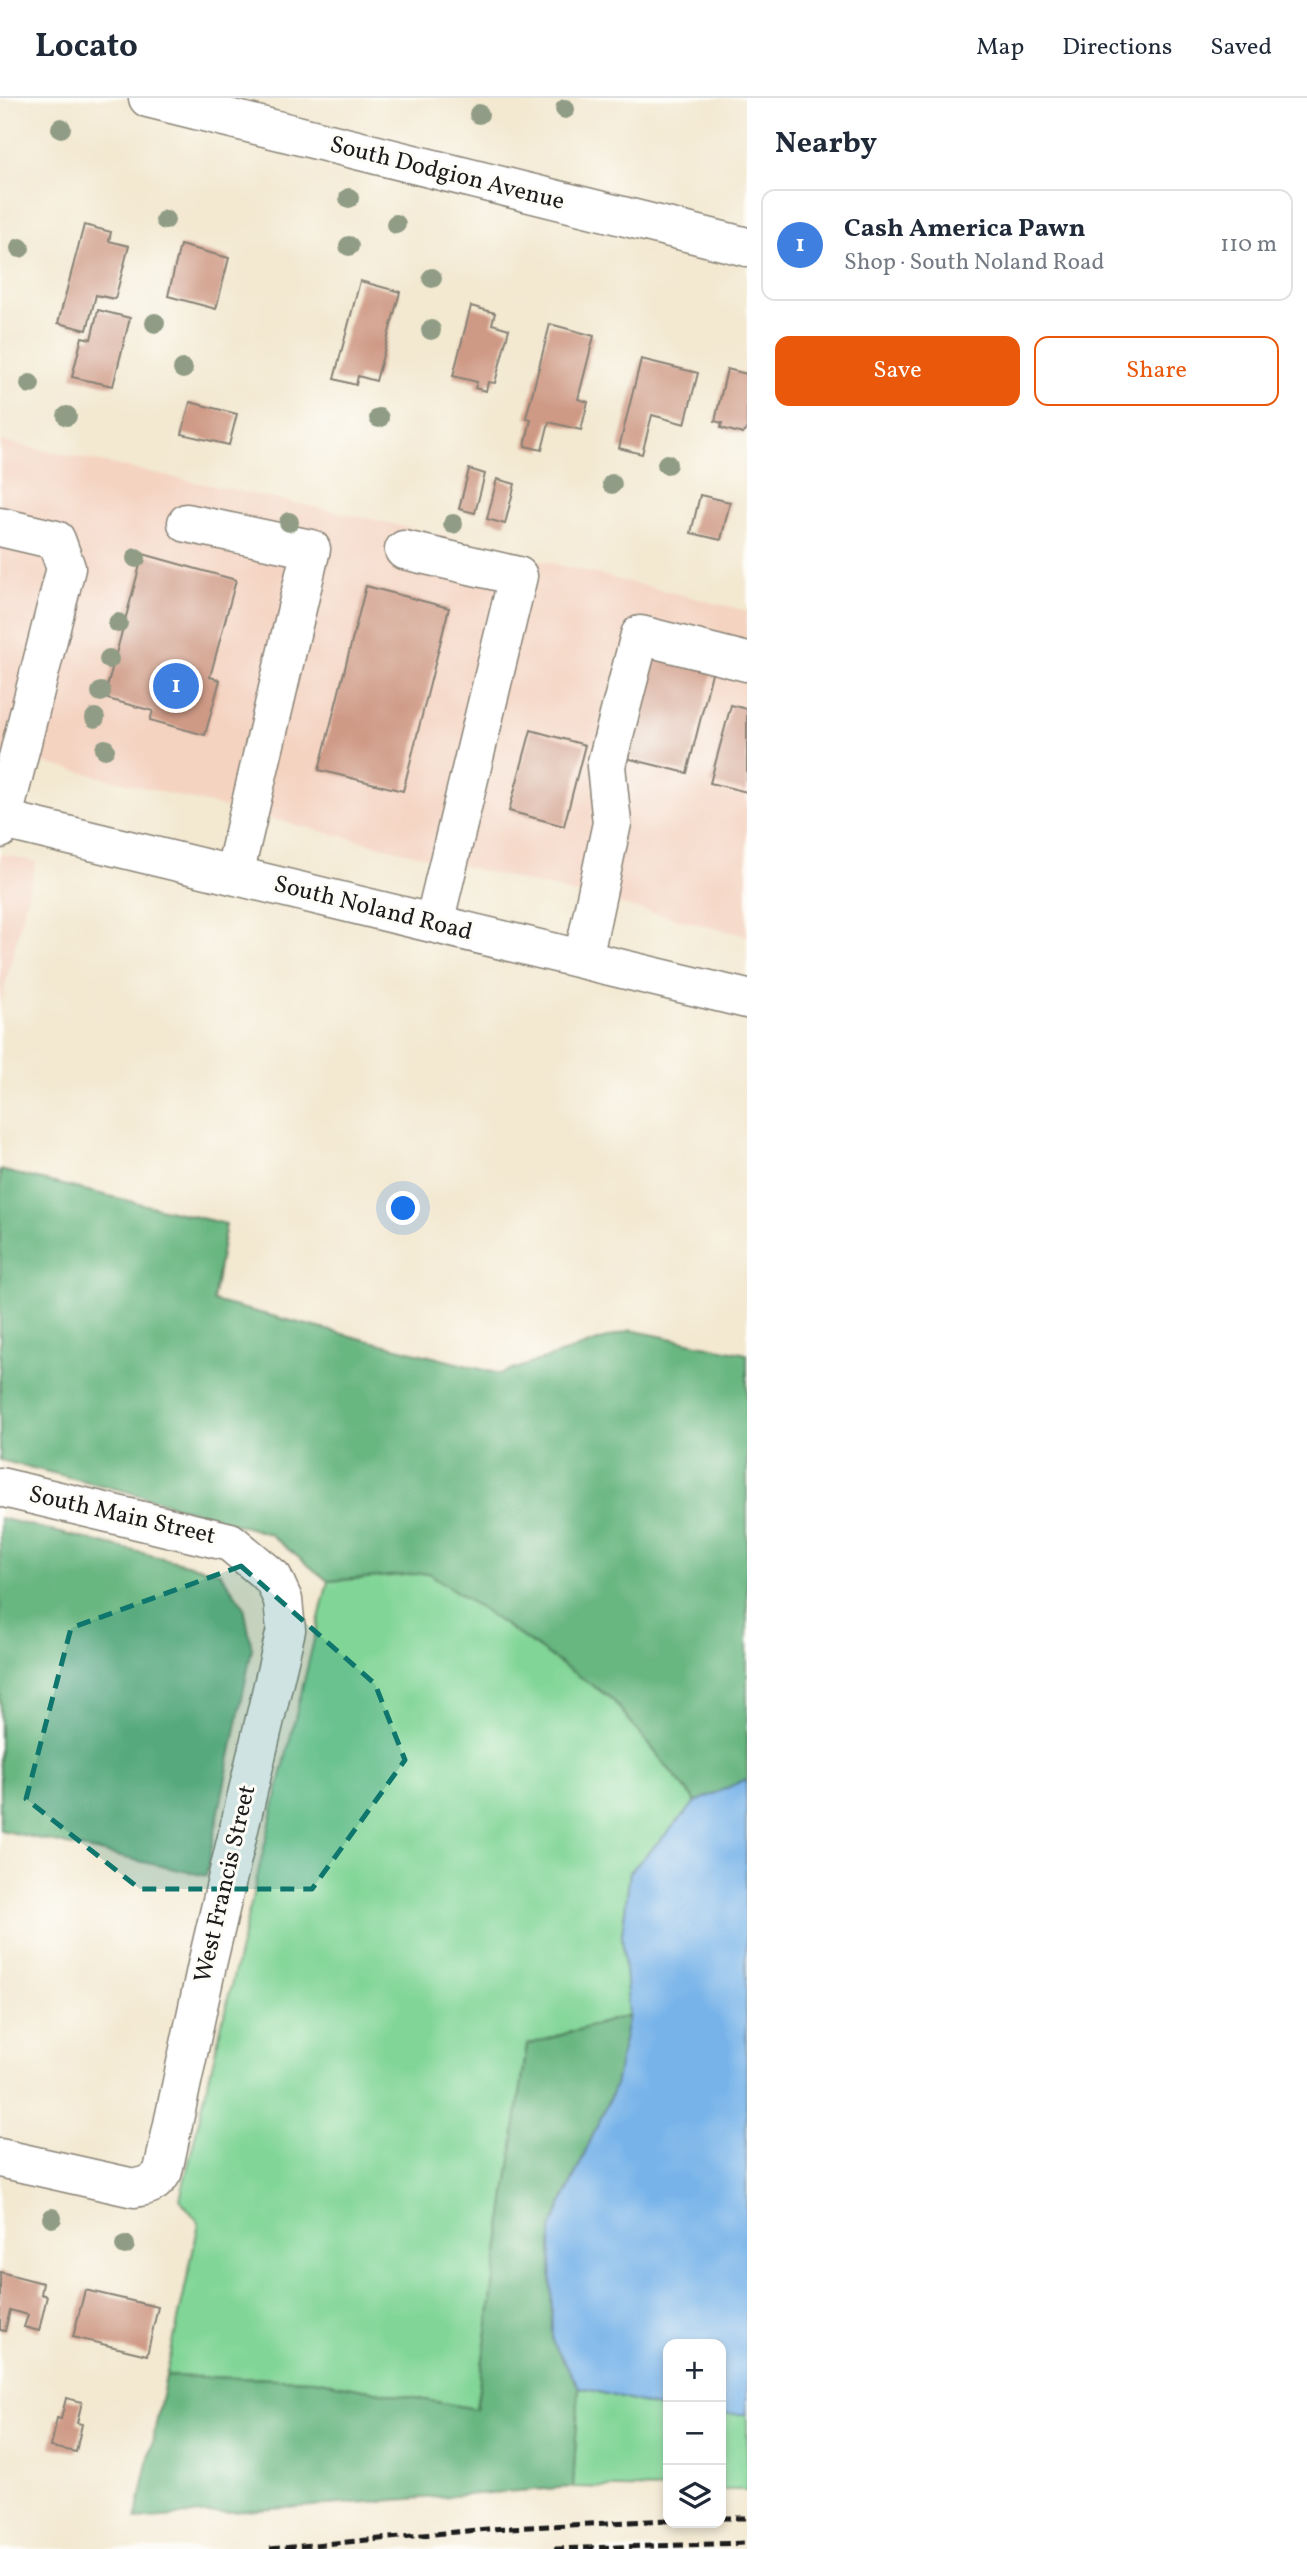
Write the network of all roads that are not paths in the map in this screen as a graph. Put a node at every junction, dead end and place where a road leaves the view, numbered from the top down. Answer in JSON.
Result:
{"nodes":[{"id":1,"x":148,"y":98,"type":"edge"},
{"id":2,"x":747,"y":247,"type":"edge"},
{"id":3,"x":187,"y":523,"type":"dead end"},
{"id":4,"x":0,"y":527,"type":"edge"},
{"id":5,"x":404,"y":550,"type":"dead end"},
{"id":6,"x":747,"y":662,"type":"edge"},
{"id":7,"x":1,"y":822,"type":"edge"},
{"id":8,"x":234,"y":875,"type":"junction"},
{"id":9,"x":434,"y":923,"type":"junction"},
{"id":10,"x":583,"y":959,"type":"junction"},
{"id":11,"x":747,"y":999,"type":"edge"},
{"id":12,"x":0,"y":1488,"type":"edge"},
{"id":13,"x":273,"y":1578,"type":"joint"},
{"id":14,"x":0,"y":2158,"type":"edge"}],
"edges":[{"from":1,"to":2,"type":"street","name":"South Dodgion Avenue"},
{"from":3,"to":8,"type":"street"},
{"from":4,"to":7,"type":"street"},
{"from":5,"to":9,"type":"street"},
{"from":6,"to":10,"type":"street"},
{"from":7,"to":8,"type":"street","name":"South Noland Road"},
{"from":8,"to":9,"type":"street","name":"South Noland Road"},
{"from":9,"to":10,"type":"street","name":"South Noland Road"},
{"from":10,"to":11,"type":"street","name":"South Noland Road"},
{"from":12,"to":13,"type":"street","name":"South Main Street"},
{"from":13,"to":14,"type":"street","name":"West Francis Street"}]}
